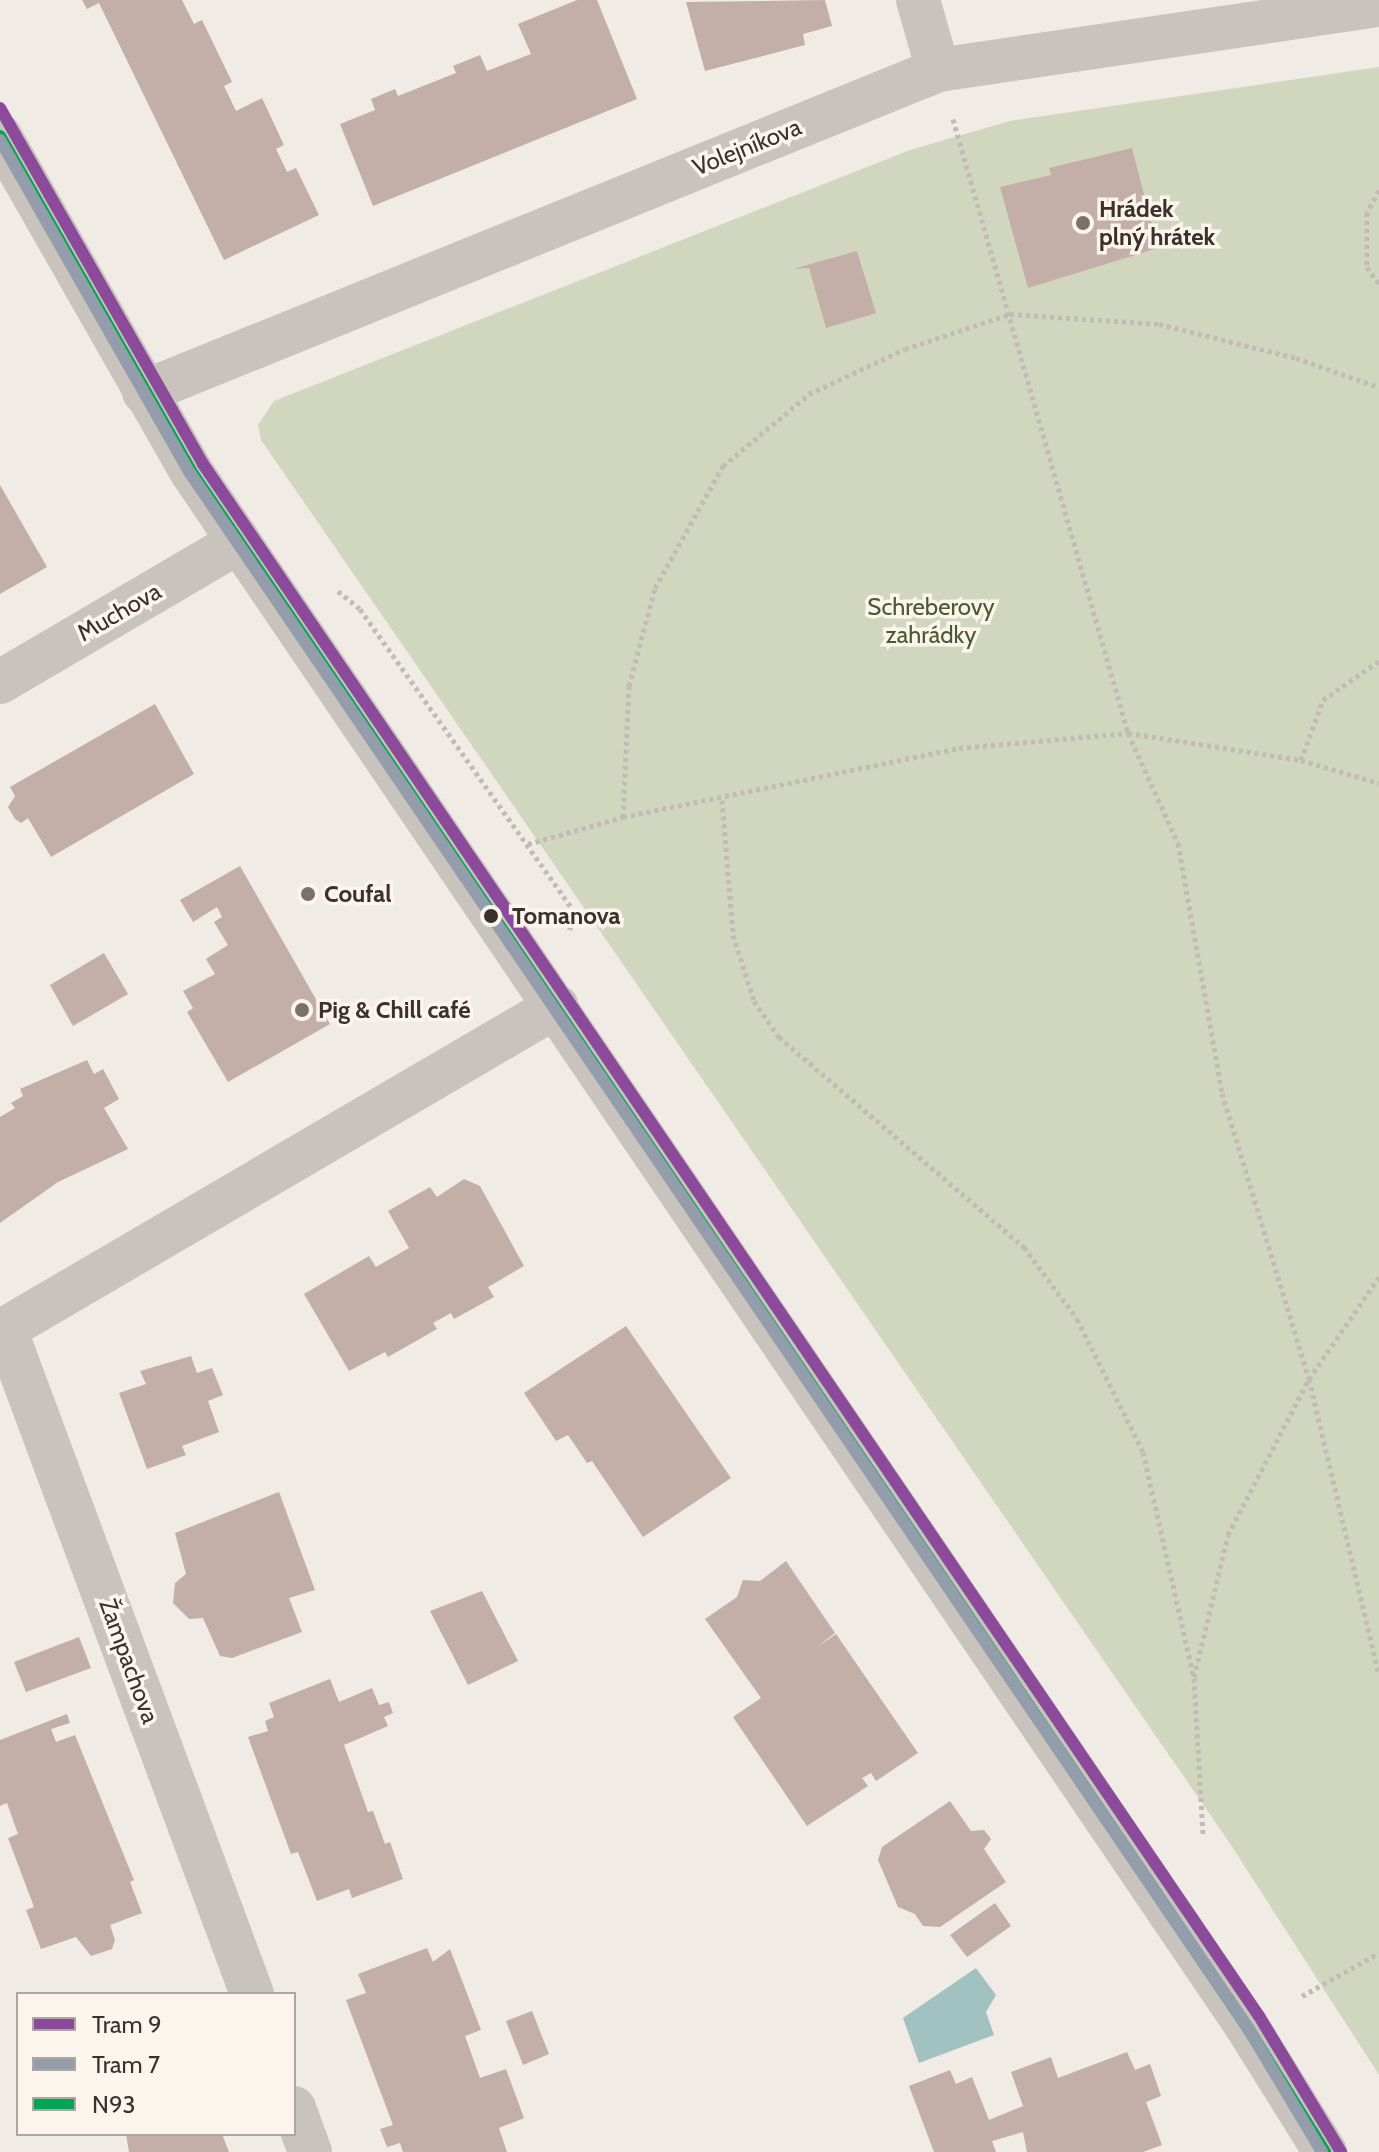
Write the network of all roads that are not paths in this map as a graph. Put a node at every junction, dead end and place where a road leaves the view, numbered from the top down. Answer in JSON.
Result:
{"nodes":[{"id":1,"x":918,"y":0,"type":"edge"},
{"id":2,"x":1379,"y":5,"type":"edge"},
{"id":3,"x":938,"y":70,"type":"junction"},
{"id":4,"x":0,"y":136,"type":"edge"},
{"id":5,"x":144,"y":392,"type":"junction"},
{"id":6,"x":239,"y":542,"type":"junction"},
{"id":7,"x":0,"y":682,"type":"edge"},
{"id":8,"x":557,"y":1006,"type":"junction"},
{"id":9,"x":3,"y":1330,"type":"edge"},
{"id":10,"x":251,"y":1992,"type":"edge"},
{"id":11,"x":296,"y":2114,"type":"edge"},
{"id":12,"x":310,"y":2152,"type":"edge"},
{"id":13,"x":1325,"y":2152,"type":"edge"}],
"edges":[{"from":1,"to":3,"type":"street"},
{"from":2,"to":3,"type":"street","name":"Volejníkova"},
{"from":3,"to":5,"type":"street","name":"Volejníkova"},
{"from":4,"to":5,"type":"street"},
{"from":5,"to":6,"type":"street"},
{"from":6,"to":7,"type":"street","name":"Muchova"},
{"from":6,"to":8,"type":"street"},
{"from":8,"to":9,"type":"street"},
{"from":8,"to":13,"type":"street"},
{"from":9,"to":10,"type":"street","name":"Žampachova"},
{"from":11,"to":12,"type":"street"}]}
